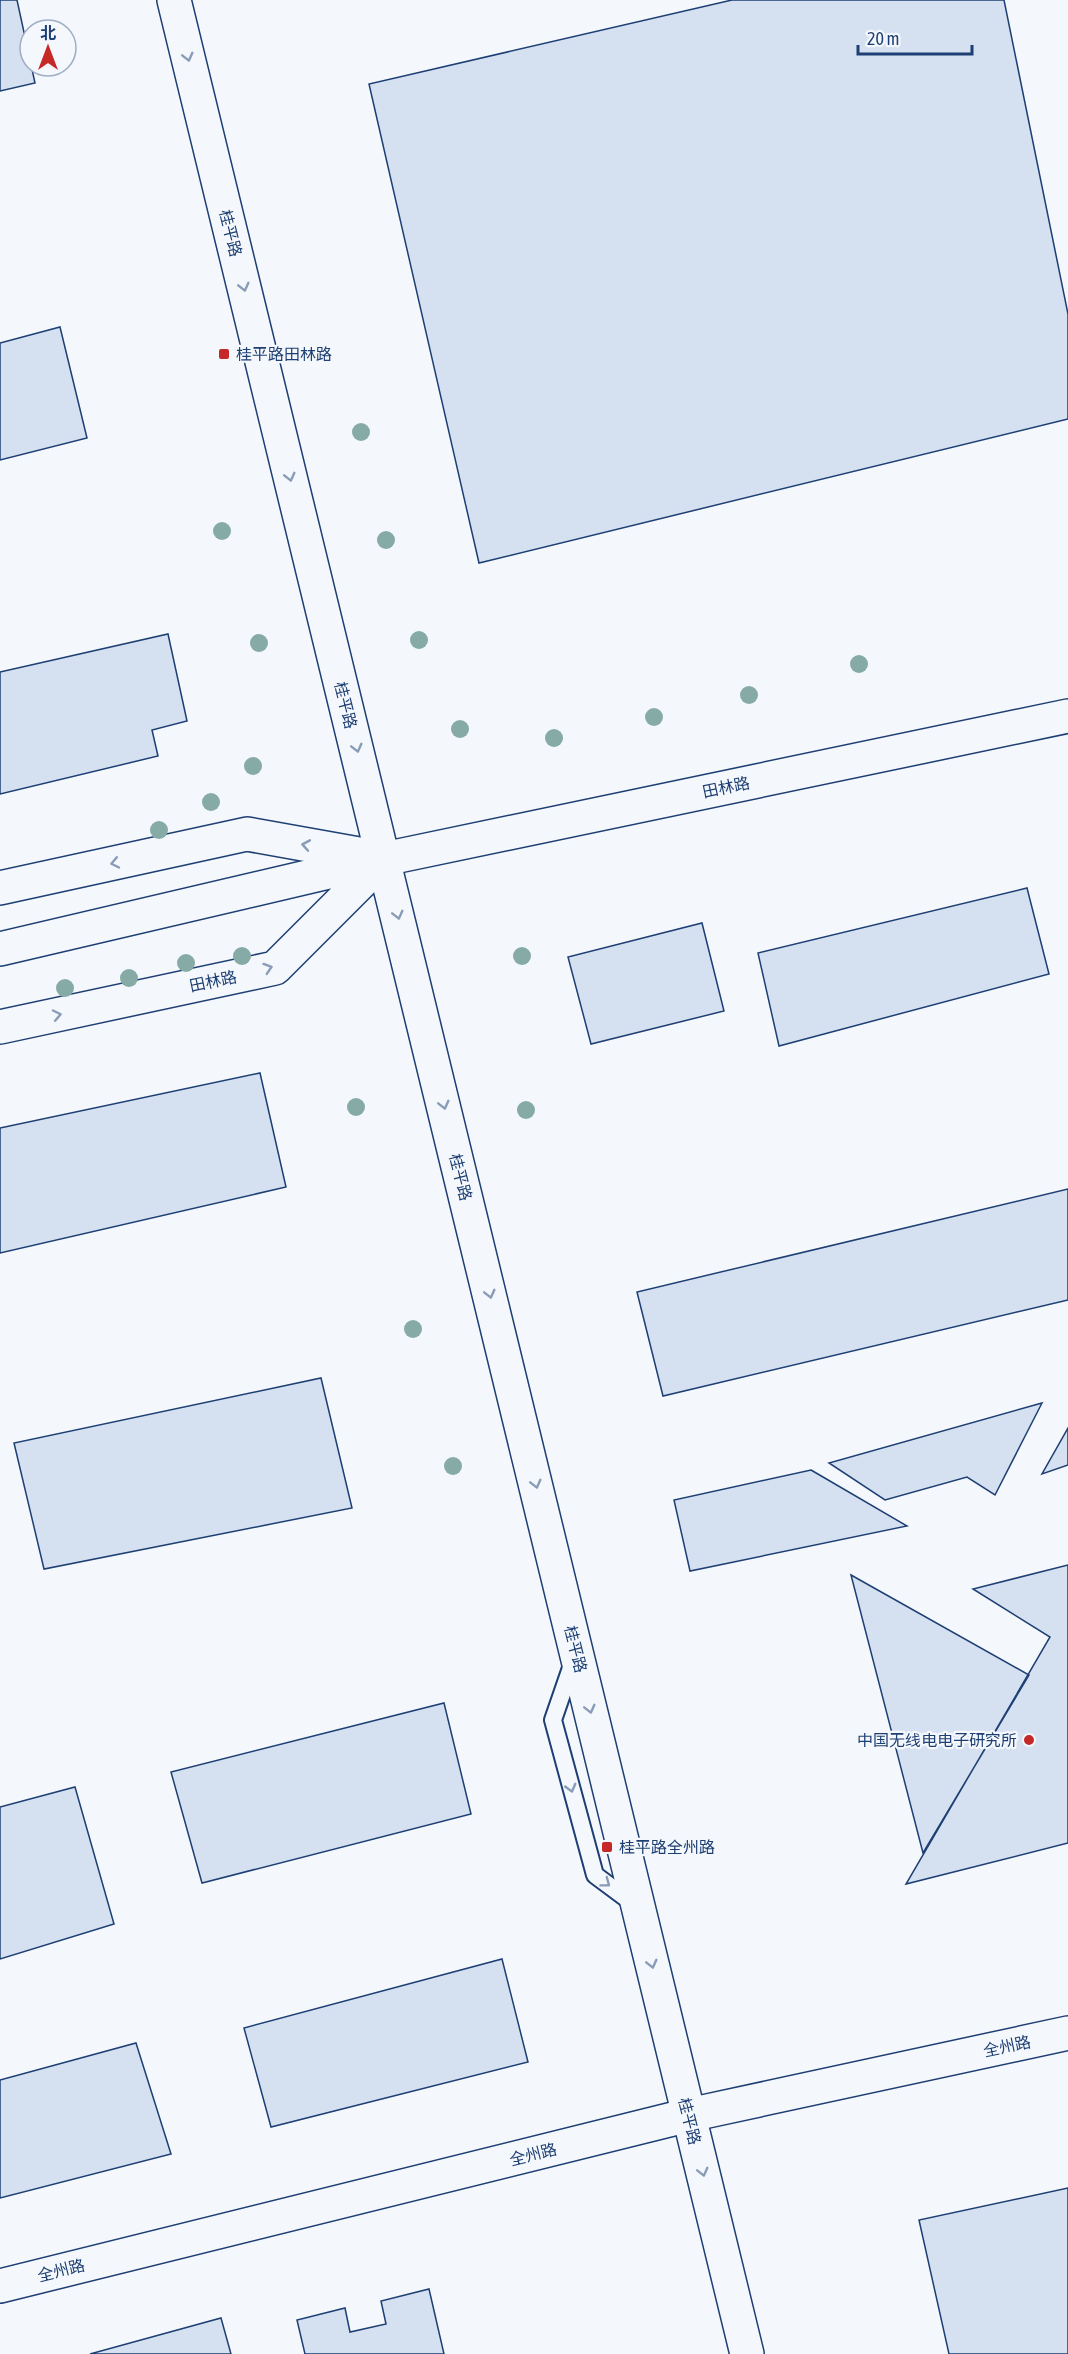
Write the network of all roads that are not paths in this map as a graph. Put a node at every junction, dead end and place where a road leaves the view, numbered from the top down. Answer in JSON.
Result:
{"nodes":[{"id":1,"x":174,"y":0,"type":"edge"},
{"id":2,"x":1068,"y":716,"type":"edge"},
{"id":3,"x":384,"y":859,"type":"junction"},
{"id":4,"x":0,"y":888,"type":"edge"},
{"id":5,"x":0,"y":950,"type":"edge"},
{"id":6,"x":0,"y":1027,"type":"edge"},
{"id":7,"x":1068,"y":2033,"type":"edge"},
{"id":8,"x":689,"y":2115,"type":"junction"},
{"id":9,"x":0,"y":2286,"type":"edge"},
{"id":10,"x":747,"y":2354,"type":"edge"}],
"edges":[{"from":1,"to":3,"type":"street","name":"桂平路","one_way":true},
{"from":2,"to":3,"type":"street","name":"田林路"},
{"from":3,"to":4,"type":"street","name":"田林路","one_way":true},
{"from":3,"to":5,"type":"street","name":"田林路"},
{"from":6,"to":3,"type":"street","name":"田林路","one_way":true},
{"from":3,"to":8,"type":"street","name":"桂平路","one_way":true},
{"from":7,"to":8,"type":"street","name":"全州路"},
{"from":8,"to":9,"type":"street","name":"全州路"},
{"from":8,"to":10,"type":"street","name":"桂平路","one_way":true}]}
